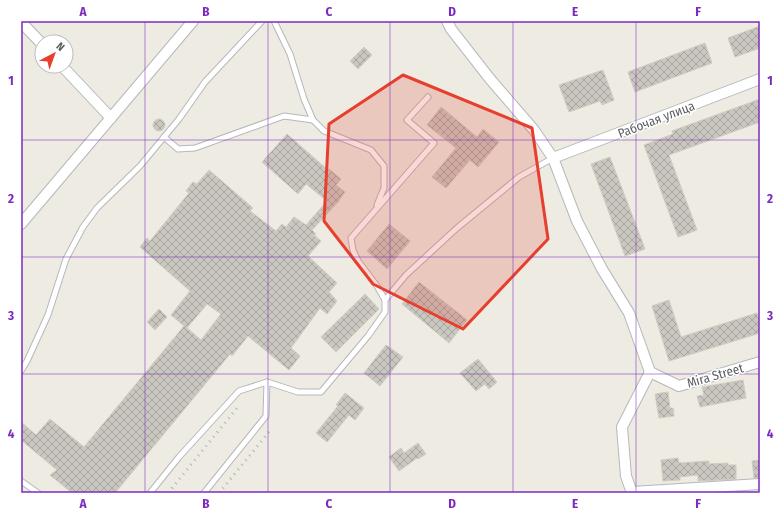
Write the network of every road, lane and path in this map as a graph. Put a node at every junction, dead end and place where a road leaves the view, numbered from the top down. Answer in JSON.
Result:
{"nodes":[{"id":1,"x":193,"y":21,"type":"edge"},
{"id":2,"x":262,"y":21,"type":"edge"},
{"id":3,"x":274,"y":21,"type":"edge"},
{"id":4,"x":447,"y":21,"type":"edge"},
{"id":5,"x":21,"y":22,"type":"edge"},
{"id":6,"x":34,"y":36,"type":"edge"},
{"id":7,"x":69,"y":74,"type":"edge"},
{"id":8,"x":760,"y":79,"type":"edge"},
{"id":9,"x":428,"y":97,"type":"dead end"},
{"id":10,"x":110,"y":118,"type":"junction"},
{"id":11,"x":313,"y":120,"type":"junction"},
{"id":12,"x":164,"y":137,"type":"junction"},
{"id":13,"x":553,"y":158,"type":"junction"},
{"id":14,"x":375,"y":210,"type":"junction"},
{"id":15,"x":21,"y":224,"type":"edge"},
{"id":16,"x":385,"y":300,"type":"junction"},
{"id":17,"x":760,"y":362,"type":"edge"},
{"id":18,"x":21,"y":371,"type":"edge"},
{"id":19,"x":650,"y":372,"type":"junction"},
{"id":20,"x":267,"y":382,"type":"junction"},
{"id":21,"x":21,"y":481,"type":"edge"},
{"id":22,"x":760,"y":484,"type":"edge"},
{"id":23,"x":38,"y":493,"type":"edge"},
{"id":24,"x":150,"y":493,"type":"edge"},
{"id":25,"x":204,"y":493,"type":"edge"},
{"id":26,"x":632,"y":493,"type":"edge"}],
"edges":[{"from":1,"to":10,"type":"street"},
{"from":2,"to":12,"type":"lane"},
{"from":3,"to":11,"type":"lane"},
{"from":4,"to":13,"type":"street"},
{"from":5,"to":6,"type":"street"},
{"from":7,"to":10,"type":"street"},
{"from":8,"to":13,"type":"street","name":"Рабочая улица"},
{"from":9,"to":14,"type":"lane"},
{"from":10,"to":15,"type":"street"},
{"from":11,"to":12,"type":"lane"},
{"from":11,"to":14,"type":"lane"},
{"from":12,"to":18,"type":"lane"},
{"from":13,"to":16,"type":"lane"},
{"from":13,"to":19,"type":"street"},
{"from":14,"to":16,"type":"lane"},
{"from":16,"to":20,"type":"lane"},
{"from":17,"to":19,"type":"street","name":"Mira Street"},
{"from":19,"to":26,"type":"street"},
{"from":20,"to":24,"type":"lane"},
{"from":20,"to":25,"type":"lane"},
{"from":21,"to":23,"type":"lane"},
{"from":22,"to":26,"type":"street"}]}
